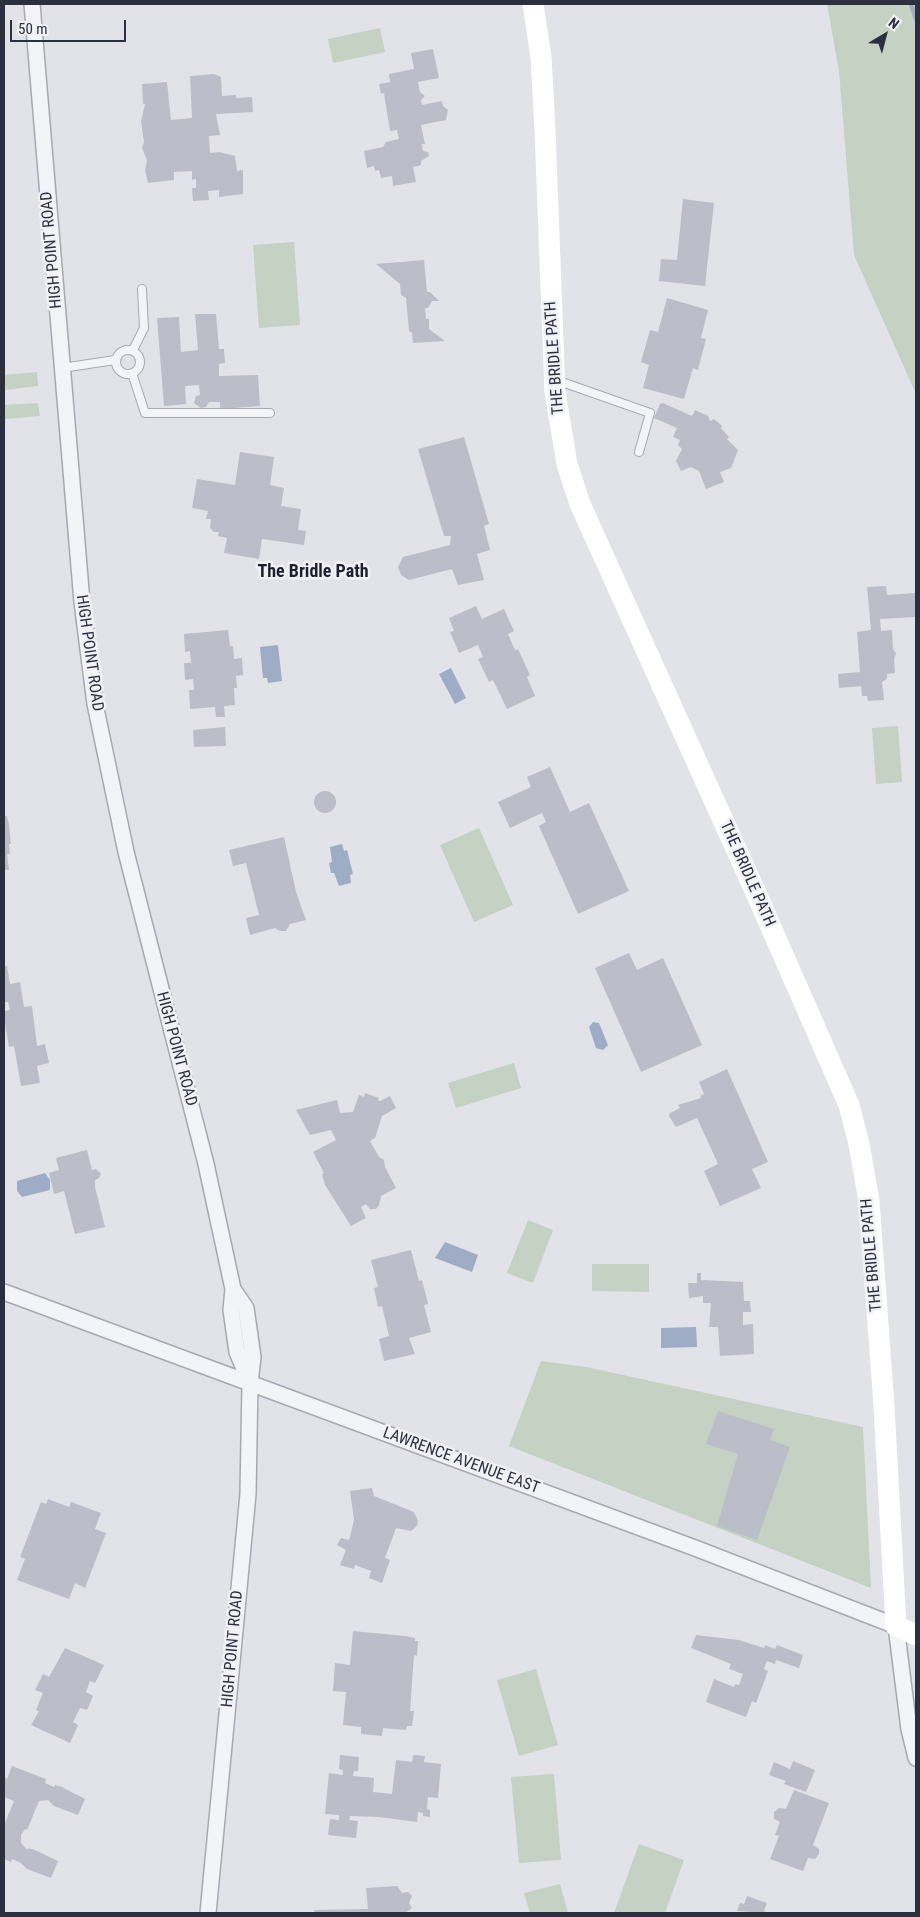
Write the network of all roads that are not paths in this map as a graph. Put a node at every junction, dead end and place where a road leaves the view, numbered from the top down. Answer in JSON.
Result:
{"nodes":[{"id":1,"x":32,"y":4,"type":"edge"},
{"id":2,"x":534,"y":4,"type":"edge"},
{"id":3,"x":142,"y":289,"type":"dead end"},
{"id":4,"x":133,"y":350,"type":"junction"},
{"id":5,"x":115,"y":360,"type":"junction"},
{"id":6,"x":62,"y":368,"type":"junction"},
{"id":7,"x":132,"y":373,"type":"junction"},
{"id":8,"x":555,"y":379,"type":"junction"},
{"id":9,"x":270,"y":413,"type":"dead end"},
{"id":10,"x":639,"y":452,"type":"dead end"},
{"id":11,"x":4,"y":1292,"type":"edge"},
{"id":12,"x":250,"y":1383,"type":"junction"},
{"id":13,"x":896,"y":1626,"type":"junction"},
{"id":14,"x":916,"y":1635,"type":"edge"},
{"id":15,"x":916,"y":1758,"type":"edge"},
{"id":16,"x":208,"y":1913,"type":"edge"}],
"edges":[{"from":1,"to":6,"type":"street","name":"HIGH POINT ROAD"},
{"from":2,"to":8,"type":"street","name":"THE BRIDLE PATH"},
{"from":3,"to":4,"type":"lane"},
{"from":4,"to":5,"type":"lane"},
{"from":4,"to":7,"type":"lane"},
{"from":5,"to":6,"type":"lane"},
{"from":5,"to":7,"type":"lane"},
{"from":6,"to":12,"type":"street","name":"HIGH POINT ROAD"},
{"from":7,"to":9,"type":"lane"},
{"from":8,"to":10,"type":"lane"},
{"from":8,"to":13,"type":"street","name":"THE BRIDLE PATH"},
{"from":11,"to":12,"type":"street","name":"LAWRENCE AVENUE EAST"},
{"from":12,"to":13,"type":"street","name":"LAWRENCE AVENUE EAST"},
{"from":12,"to":16,"type":"street","name":"HIGH POINT ROAD"},
{"from":13,"to":14,"type":"street","name":"LAWRENCE AVENUE EAST"},
{"from":13,"to":15,"type":"street","name":"THE BRIDLE PATH"}]}
